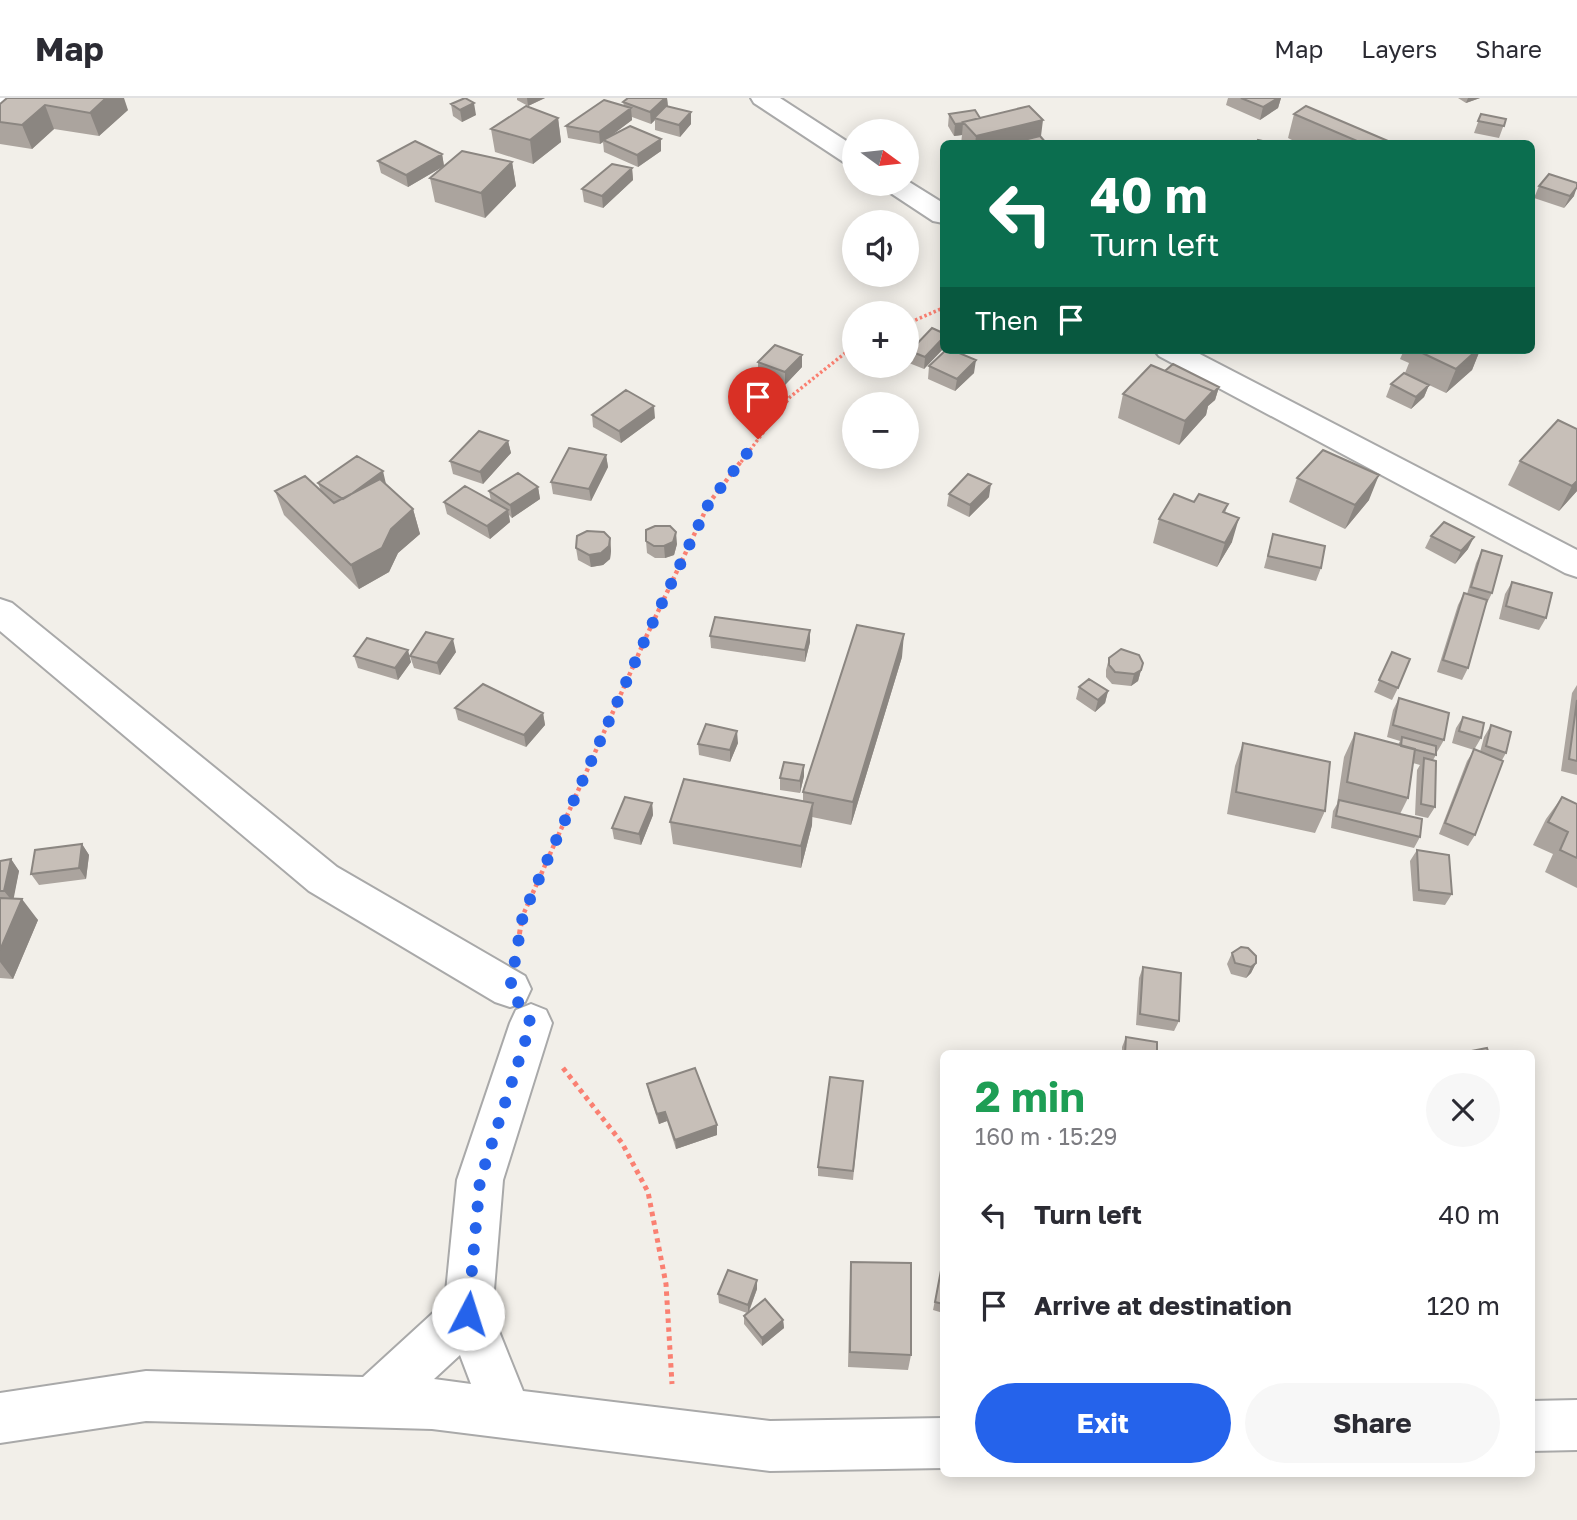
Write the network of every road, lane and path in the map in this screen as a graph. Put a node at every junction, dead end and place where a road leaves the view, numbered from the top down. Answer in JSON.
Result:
{"nodes":[{"id":1,"x":763,"y":98,"type":"edge"},
{"id":2,"x":842,"y":149,"type":"edge"},
{"id":3,"x":914,"y":196,"type":"edge"},
{"id":4,"x":940,"y":213,"type":"edge"},
{"id":5,"x":940,"y":309,"type":"edge"},
{"id":6,"x":919,"y":318,"type":"edge"},
{"id":7,"x":1177,"y":354,"type":"edge"},
{"id":8,"x":842,"y":356,"type":"edge"},
{"id":9,"x":1577,"y":565,"type":"edge"},
{"id":10,"x":0,"y":612,"type":"edge"},
{"id":11,"x":521,"y":1006,"type":"junction"},
{"id":12,"x":468,"y":1314,"type":"junction"},
{"id":13,"x":373,"y":1402,"type":"junction"},
{"id":14,"x":507,"y":1414,"type":"junction"},
{"id":15,"x":0,"y":1418,"type":"edge"},
{"id":16,"x":1577,"y":1425,"type":"edge"},
{"id":17,"x":1535,"y":1426,"type":"edge"},
{"id":18,"x":675,"y":1434,"type":"junction"},
{"id":19,"x":940,"y":1443,"type":"edge"}],
"edges":[{"from":1,"to":2,"type":"street"},
{"from":3,"to":4,"type":"street"},
{"from":5,"to":6,"type":"path"},
{"from":7,"to":9,"type":"street"},
{"from":8,"to":11,"type":"path"},
{"from":10,"to":11,"type":"street"},
{"from":11,"to":12,"type":"street"},
{"from":11,"to":18,"type":"path"},
{"from":12,"to":13,"type":"street"},
{"from":12,"to":14,"type":"street"},
{"from":13,"to":14,"type":"street"},
{"from":13,"to":15,"type":"street"},
{"from":14,"to":18,"type":"street"},
{"from":16,"to":17,"type":"street"},
{"from":18,"to":19,"type":"street"}]}
